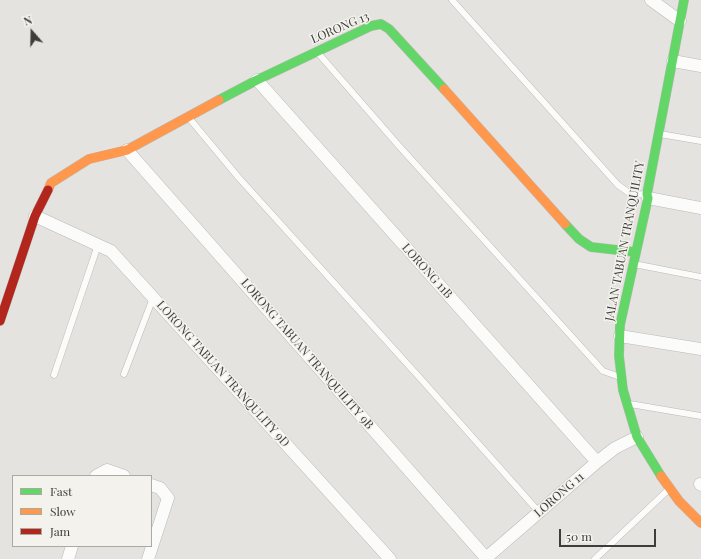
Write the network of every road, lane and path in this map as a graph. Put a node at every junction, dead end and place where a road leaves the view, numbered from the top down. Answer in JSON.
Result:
{"nodes":[{"id":1,"x":452,"y":0,"type":"edge"},
{"id":2,"x":650,"y":0,"type":"edge"},
{"id":3,"x":684,"y":0,"type":"edge"},
{"id":4,"x":680,"y":21,"type":"junction"},
{"id":5,"x":316,"y":51,"type":"junction"},
{"id":6,"x":673,"y":61,"type":"junction"},
{"id":7,"x":701,"y":66,"type":"edge"},
{"id":8,"x":257,"y":80,"type":"junction"},
{"id":9,"x":188,"y":117,"type":"junction"},
{"id":10,"x":659,"y":134,"type":"junction"},
{"id":11,"x":701,"y":141,"type":"edge"},
{"id":12,"x":127,"y":150,"type":"junction"},
{"id":13,"x":647,"y":196,"type":"junction"},
{"id":14,"x":701,"y":208,"type":"edge"},
{"id":15,"x":35,"y":216,"type":"junction"},
{"id":16,"x":98,"y":245,"type":"junction"},
{"id":17,"x":635,"y":252,"type":"junction"},
{"id":18,"x":632,"y":264,"type":"junction"},
{"id":19,"x":701,"y":276,"type":"edge"},
{"id":20,"x":153,"y":298,"type":"junction"},
{"id":21,"x":0,"y":321,"type":"edge"},
{"id":22,"x":620,"y":336,"type":"junction"},
{"id":23,"x":701,"y":349,"type":"edge"},
{"id":24,"x":124,"y":374,"type":"dead end"},
{"id":25,"x":54,"y":375,"type":"dead end"},
{"id":26,"x":622,"y":377,"type":"junction"},
{"id":27,"x":626,"y":403,"type":"junction"},
{"id":28,"x":701,"y":416,"type":"edge"},
{"id":29,"x":637,"y":437,"type":"junction"},
{"id":30,"x":597,"y":462,"type":"junction"},
{"id":31,"x":98,"y":475,"type":"edge"},
{"id":32,"x":121,"y":475,"type":"edge"},
{"id":33,"x":152,"y":485,"type":"edge"},
{"id":34,"x":670,"y":489,"type":"junction"},
{"id":35,"x":539,"y":512,"type":"junction"},
{"id":36,"x":701,"y":523,"type":"edge"},
{"id":37,"x":72,"y":547,"type":"edge"},
{"id":38,"x":152,"y":547,"type":"edge"},
{"id":39,"x":152,"y":547,"type":"edge"},
{"id":40,"x":486,"y":558,"type":"edge"},
{"id":41,"x":68,"y":559,"type":"edge"},
{"id":42,"x":148,"y":559,"type":"edge"},
{"id":43,"x":390,"y":559,"type":"edge"},
{"id":44,"x":595,"y":559,"type":"edge"}],
"edges":[{"from":1,"to":13,"type":"lane"},
{"from":2,"to":4,"type":"street"},
{"from":3,"to":4,"type":"street","name":"JALAN TABUAN TRANQUILITY"},
{"from":4,"to":6,"type":"street","name":"JALAN TABUAN TRANQUILITY"},
{"from":5,"to":8,"type":"street","name":"LORONG 13"},
{"from":5,"to":17,"type":"street","name":"LORONG 13"},
{"from":5,"to":26,"type":"lane"},
{"from":6,"to":7,"type":"street"},
{"from":6,"to":10,"type":"street","name":"JALAN TABUAN TRANQUILITY"},
{"from":8,"to":9,"type":"street","name":"LORONG 13"},
{"from":8,"to":30,"type":"street","name":"LORONG 11B"},
{"from":9,"to":12,"type":"street","name":"LORONG 13"},
{"from":9,"to":35,"type":"lane"},
{"from":10,"to":11,"type":"lane"},
{"from":10,"to":13,"type":"street","name":"JALAN TABUAN TRANQUILITY"},
{"from":12,"to":15,"type":"street","name":"LORONG 13"},
{"from":12,"to":40,"type":"street","name":"LORONG TABUAN TRANQUILITY 9B"},
{"from":13,"to":14,"type":"street"},
{"from":13,"to":17,"type":"street","name":"JALAN TABUAN TRANQUILITY"},
{"from":15,"to":16,"type":"street","name":"LORONG TABUAN TRANQULITY 9D"},
{"from":15,"to":21,"type":"street","name":"LORONG 13"},
{"from":16,"to":20,"type":"street","name":"LORONG TABUAN TRANQULITY 9D"},
{"from":16,"to":25,"type":"lane"},
{"from":17,"to":18,"type":"street","name":"JALAN TABUAN TRANQUILITY"},
{"from":18,"to":19,"type":"lane"},
{"from":18,"to":22,"type":"street","name":"JALAN TABUAN TRANQUILITY"},
{"from":20,"to":24,"type":"lane"},
{"from":20,"to":43,"type":"street","name":"LORONG TABUAN TRANQULITY 9D"},
{"from":22,"to":23,"type":"street"},
{"from":22,"to":26,"type":"street","name":"JALAN TABUAN TRANQUILITY"},
{"from":26,"to":27,"type":"street","name":"JALAN TABUAN TRANQUILITY"},
{"from":27,"to":28,"type":"lane"},
{"from":27,"to":29,"type":"street","name":"JALAN TABUAN TRANQUILITY"},
{"from":29,"to":30,"type":"street","name":"LORONG 11"},
{"from":29,"to":34,"type":"street","name":"JALAN TABUAN TRANQUILITY"},
{"from":30,"to":35,"type":"street","name":"LORONG 11"},
{"from":31,"to":32,"type":"street"},
{"from":33,"to":38,"type":"street"},
{"from":34,"to":36,"type":"street","name":"JALAN TABUAN TRANQUILITY"},
{"from":34,"to":44,"type":"lane"},
{"from":35,"to":40,"type":"street","name":"LORONG 11"},
{"from":37,"to":41,"type":"street"},
{"from":39,"to":42,"type":"street"}]}
